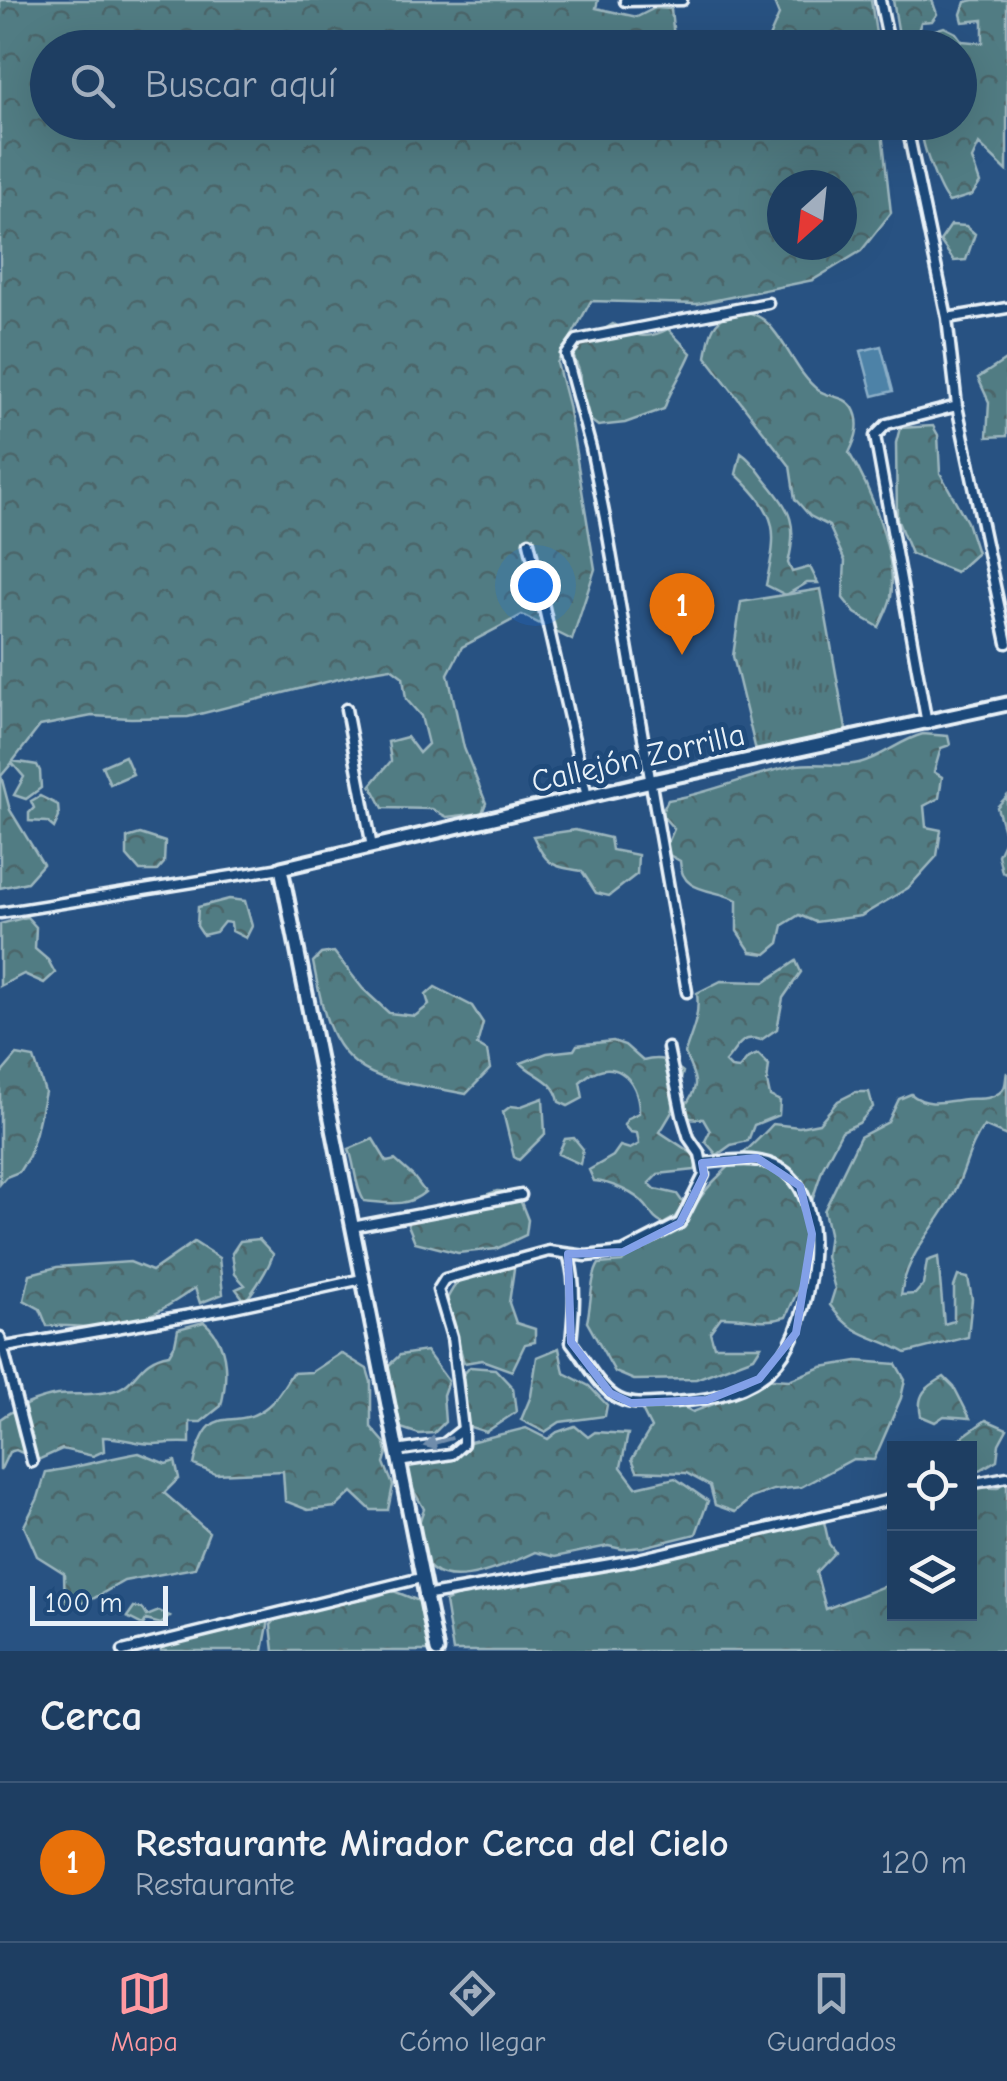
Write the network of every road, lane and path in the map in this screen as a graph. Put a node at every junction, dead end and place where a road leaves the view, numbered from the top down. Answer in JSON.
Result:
{"nodes":[{"id":1,"x":682,"y":0,"type":"edge"},
{"id":2,"x":880,"y":0,"type":"edge"},
{"id":3,"x":625,"y":1,"type":"edge"},
{"id":4,"x":886,"y":30,"type":"edge"},
{"id":5,"x":910,"y":140,"type":"edge"},
{"id":6,"x":768,"y":303,"type":"dead end"},
{"id":7,"x":1007,"y":308,"type":"edge"},
{"id":8,"x":947,"y":318,"type":"junction"},
{"id":9,"x":957,"y":406,"type":"junction"},
{"id":10,"x":529,"y":542,"type":"dead end"},
{"id":11,"x":1007,"y":644,"type":"edge"},
{"id":12,"x":1007,"y":704,"type":"edge"},
{"id":13,"x":346,"y":709,"type":"dead end"},
{"id":14,"x":927,"y":724,"type":"junction"},
{"id":15,"x":652,"y":781,"type":"junction"},
{"id":16,"x":586,"y":797,"type":"junction"},
{"id":17,"x":372,"y":847,"type":"junction"},
{"id":18,"x":281,"y":868,"type":"junction"},
{"id":19,"x":0,"y":913,"type":"edge"},
{"id":20,"x":687,"y":992,"type":"dead end"},
{"id":21,"x":668,"y":1048,"type":"dead end"},
{"id":22,"x":702,"y":1163,"type":"junction"},
{"id":23,"x":521,"y":1195,"type":"dead end"},
{"id":24,"x":352,"y":1227,"type":"junction"},
{"id":25,"x":568,"y":1254,"type":"junction"},
{"id":26,"x":362,"y":1279,"type":"junction"},
{"id":27,"x":0,"y":1337,"type":"edge"},
{"id":28,"x":1,"y":1348,"type":"edge"},
{"id":29,"x":397,"y":1457,"type":"junction"},
{"id":30,"x":32,"y":1462,"type":"dead end"},
{"id":31,"x":1007,"y":1476,"type":"edge"},
{"id":32,"x":977,"y":1482,"type":"edge"},
{"id":33,"x":887,"y":1501,"type":"edge"},
{"id":34,"x":421,"y":1578,"type":"junction"},
{"id":35,"x":424,"y":1596,"type":"junction"},
{"id":36,"x":123,"y":1651,"type":"edge"},
{"id":37,"x":437,"y":1651,"type":"edge"}],
"edges":[{"from":1,"to":3,"type":"street"},
{"from":2,"to":4,"type":"street"},
{"from":5,"to":8,"type":"street"},
{"from":6,"to":15,"type":"street"},
{"from":7,"to":8,"type":"street"},
{"from":8,"to":9,"type":"street"},
{"from":9,"to":11,"type":"street"},
{"from":9,"to":14,"type":"street"},
{"from":10,"to":16,"type":"street"},
{"from":12,"to":14,"type":"street","name":"Callejón Zorrilla"},
{"from":13,"to":17,"type":"street"},
{"from":14,"to":15,"type":"street","name":"Callejón Zorrilla"},
{"from":15,"to":16,"type":"street","name":"Callejón Zorrilla"},
{"from":15,"to":20,"type":"street"},
{"from":16,"to":17,"type":"street","name":"Callejón Zorrilla"},
{"from":17,"to":18,"type":"street","name":"Callejón Zorrilla"},
{"from":18,"to":19,"type":"street"},
{"from":18,"to":24,"type":"street"},
{"from":21,"to":22,"type":"street"},
{"from":22,"to":25,"type":"street"},
{"from":22,"to":25,"type":"street"},
{"from":23,"to":24,"type":"street"},
{"from":24,"to":26,"type":"street"},
{"from":25,"to":29,"type":"street"},
{"from":26,"to":28,"type":"street"},
{"from":26,"to":29,"type":"street"},
{"from":27,"to":28,"type":"street"},
{"from":28,"to":30,"type":"street"},
{"from":29,"to":34,"type":"street"},
{"from":31,"to":32,"type":"street"},
{"from":33,"to":35,"type":"street"},
{"from":34,"to":35,"type":"street"},
{"from":34,"to":36,"type":"street"},
{"from":35,"to":37,"type":"street"}]}
